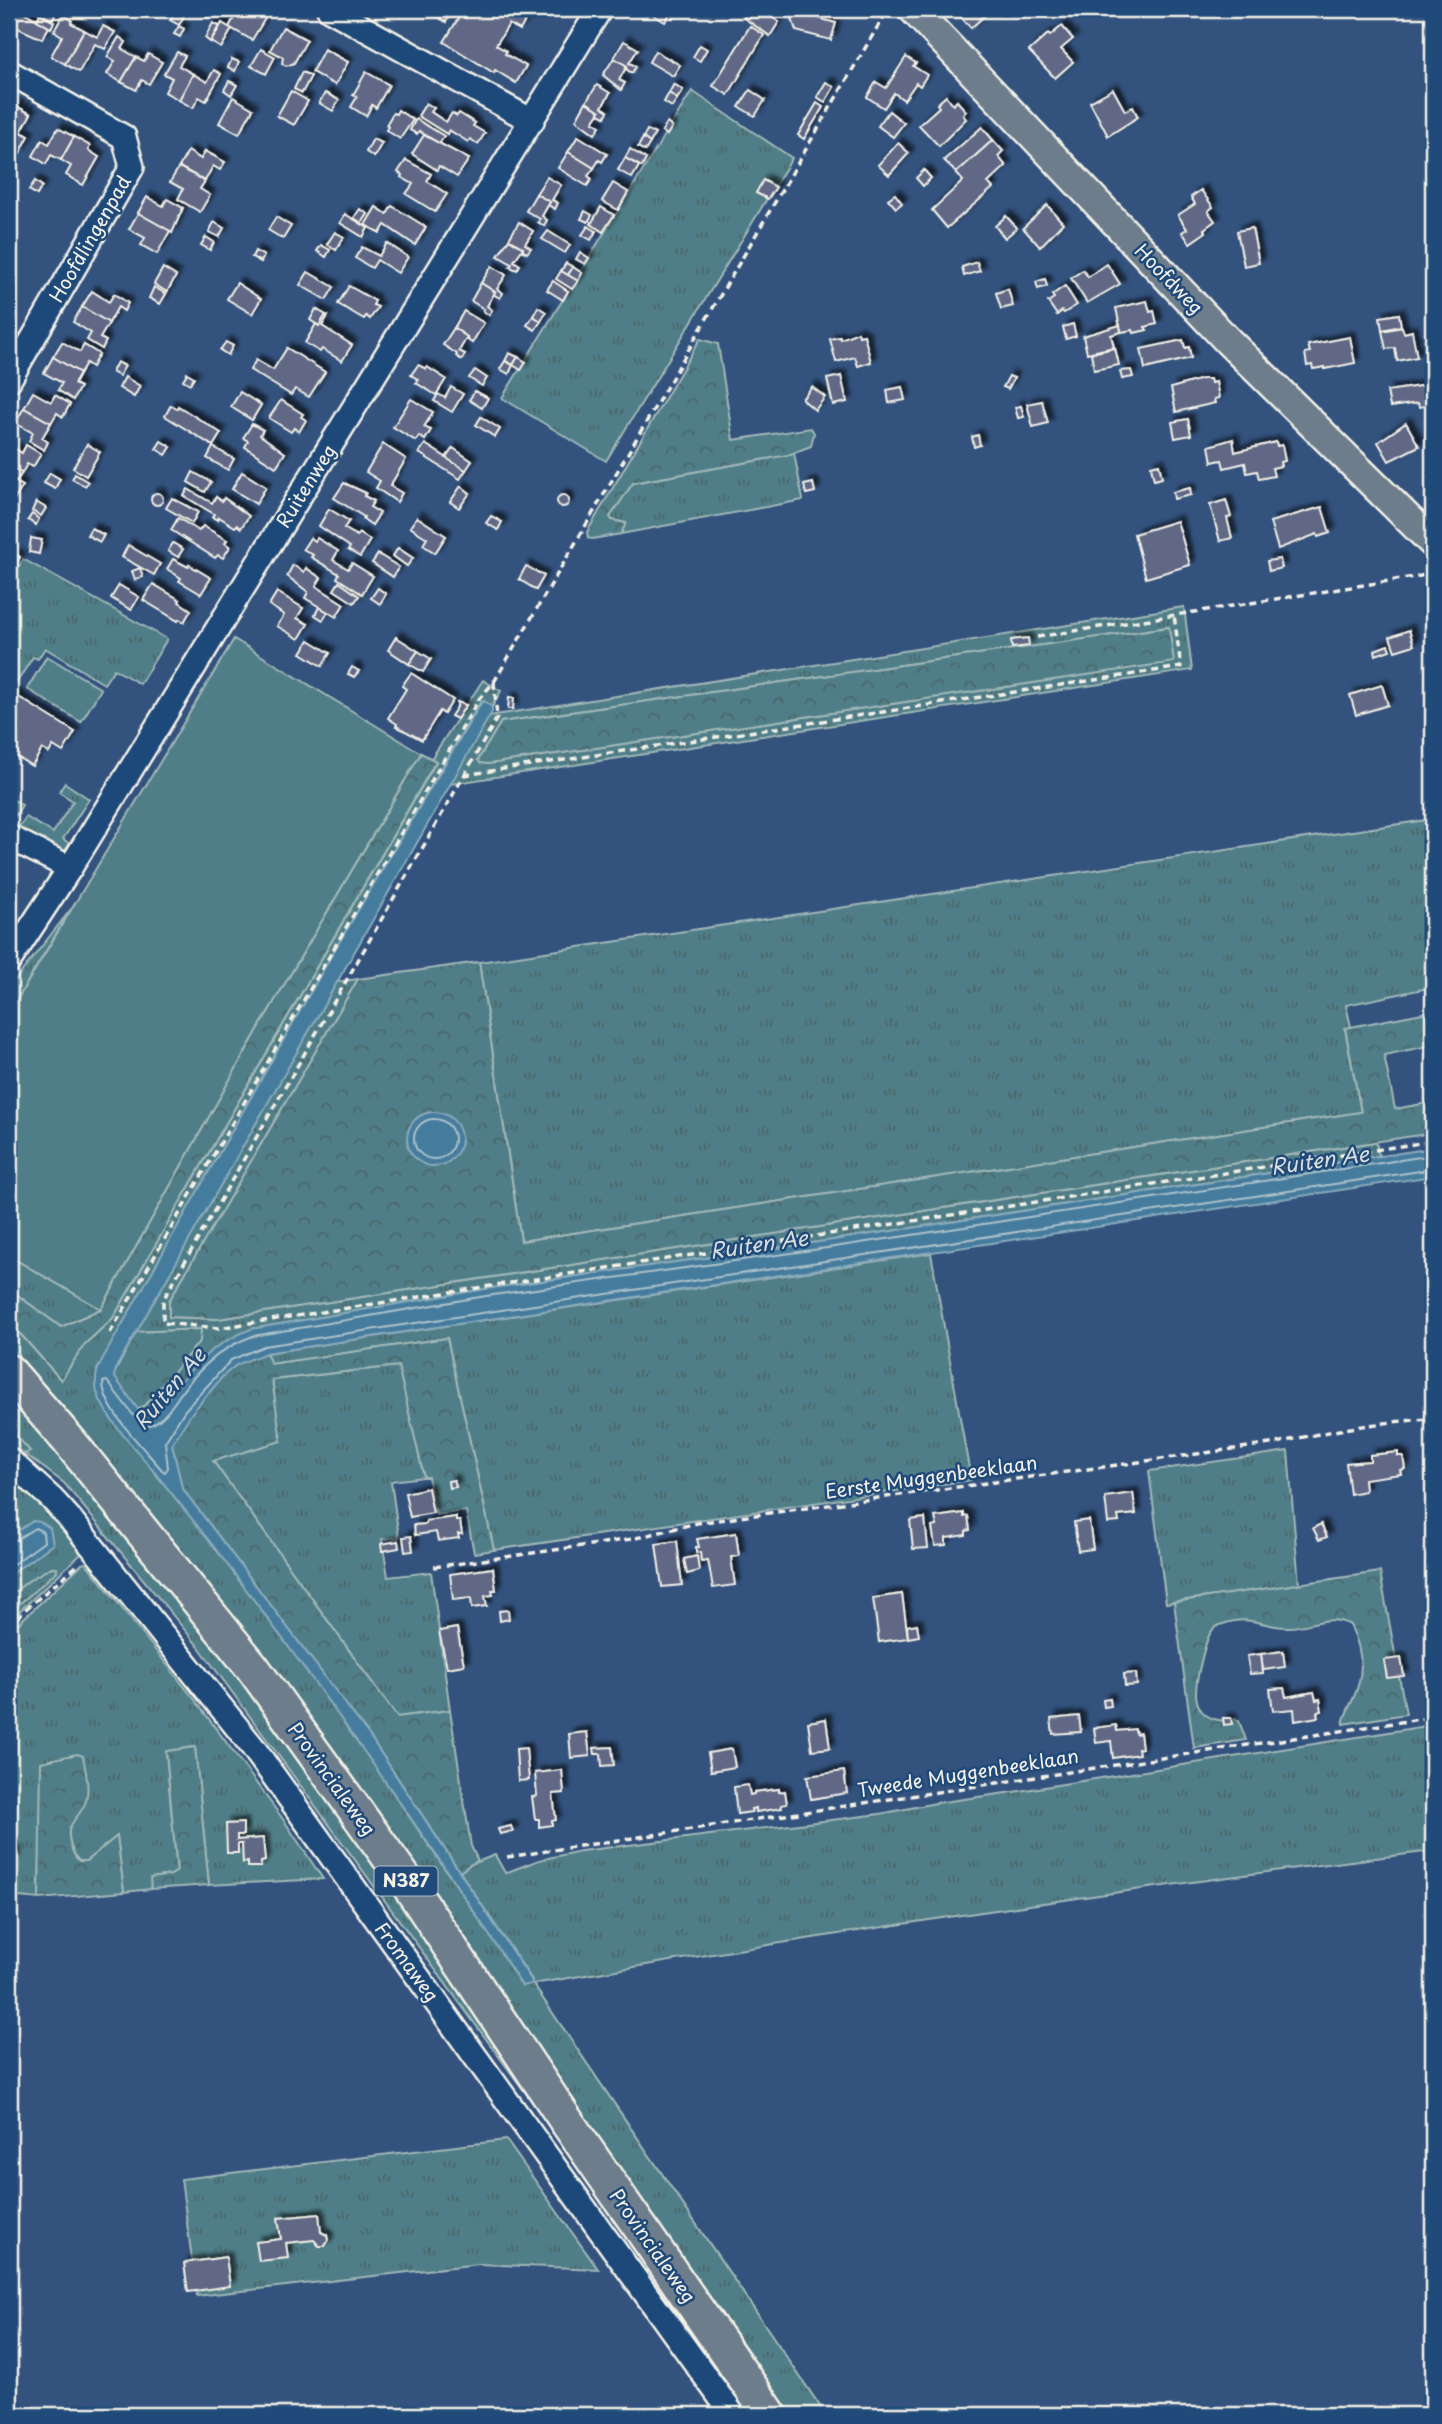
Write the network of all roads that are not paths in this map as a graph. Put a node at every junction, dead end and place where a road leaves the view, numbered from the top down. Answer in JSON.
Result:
{"nodes":[{"id":1,"x":329,"y":9,"type":"edge"},
{"id":2,"x":600,"y":9,"type":"edge"},
{"id":3,"x":913,"y":9,"type":"edge"},
{"id":4,"x":9,"y":72,"type":"edge"},
{"id":5,"x":532,"y":121,"type":"junction"},
{"id":6,"x":9,"y":380,"type":"edge"},
{"id":7,"x":1433,"y":543,"type":"edge"},
{"id":8,"x":9,"y":837,"type":"edge"},
{"id":9,"x":70,"y":868,"type":"junction"},
{"id":10,"x":9,"y":961,"type":"edge"},
{"id":11,"x":9,"y":1372,"type":"edge"},
{"id":12,"x":9,"y":1461,"type":"edge"},
{"id":13,"x":733,"y":2415,"type":"edge"},
{"id":14,"x":770,"y":2415,"type":"edge"}],
"edges":[{"from":1,"to":5,"type":"street"},
{"from":2,"to":5,"type":"street","name":"Ruitenweg"},
{"from":3,"to":7,"type":"main road","name":"Hoofdweg"},
{"from":4,"to":6,"type":"street","name":"Hoofdlingenpad"},
{"from":5,"to":9,"type":"street","name":"Ruitenweg"},
{"from":8,"to":9,"type":"street"},
{"from":9,"to":10,"type":"street","name":"Ruitenweg"},
{"from":11,"to":14,"type":"highway","name":"Provincialeweg","number":"N387"},
{"from":12,"to":13,"type":"street","name":"Fromaweg"}]}
